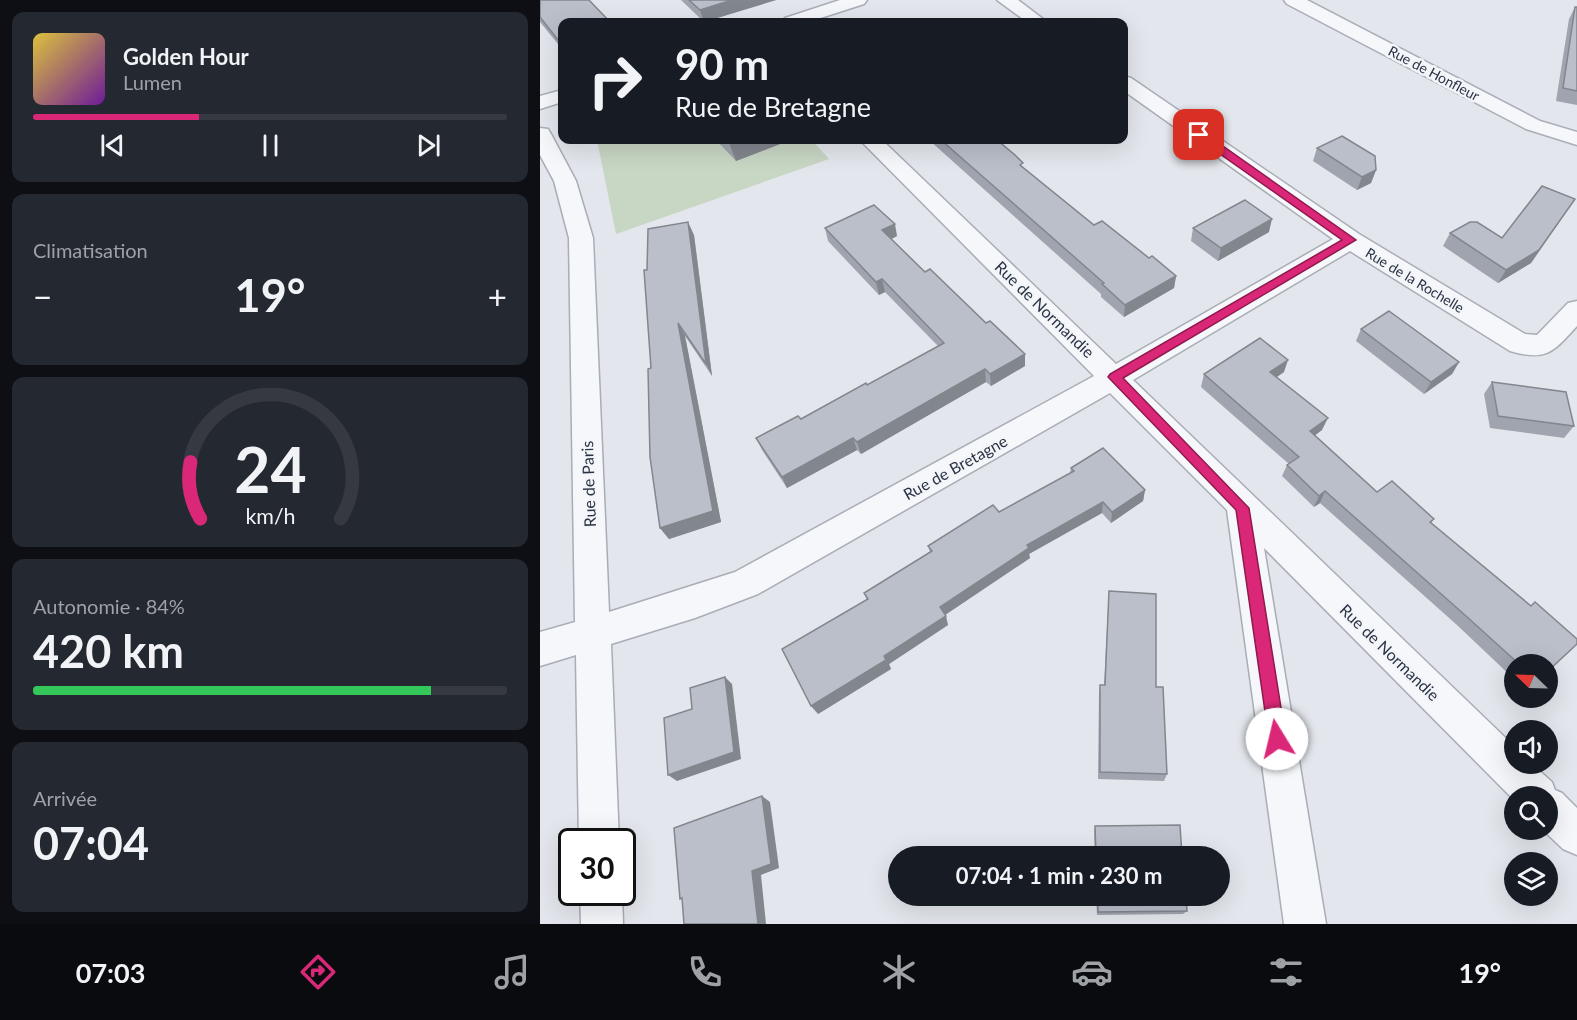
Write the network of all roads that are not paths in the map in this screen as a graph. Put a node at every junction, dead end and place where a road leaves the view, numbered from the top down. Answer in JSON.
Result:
{"nodes":[{"id":1,"x":858,"y":0,"type":"edge"},
{"id":2,"x":1006,"y":0,"type":"edge"},
{"id":3,"x":1293,"y":0,"type":"edge"},
{"id":4,"x":803,"y":18,"type":"edge"},
{"id":5,"x":1032,"y":18,"type":"edge"},
{"id":6,"x":1128,"y":85,"type":"edge"},
{"id":7,"x":558,"y":97,"type":"edge"},
{"id":8,"x":540,"y":103,"type":"edge"},
{"id":9,"x":540,"y":134,"type":"edge"},
{"id":10,"x":1577,"y":139,"type":"edge"},
{"id":11,"x":874,"y":144,"type":"edge"},
{"id":12,"x":1350,"y":240,"type":"junction"},
{"id":13,"x":1577,"y":310,"type":"edge"},
{"id":14,"x":1115,"y":377,"type":"junction"},
{"id":15,"x":1242,"y":508,"type":"junction"},
{"id":16,"x":593,"y":634,"type":"junction"},
{"id":17,"x":540,"y":649,"type":"edge"},
{"id":18,"x":1528,"y":786,"type":"edge"},
{"id":19,"x":1558,"y":817,"type":"edge"},
{"id":20,"x":599,"y":828,"type":"edge"},
{"id":21,"x":1577,"y":835,"type":"edge"},
{"id":22,"x":601,"y":906,"type":"edge"},
{"id":23,"x":602,"y":924,"type":"edge"},
{"id":24,"x":1305,"y":924,"type":"edge"}],
"edges":[{"from":1,"to":4,"type":"street"},
{"from":2,"to":5,"type":"street"},
{"from":3,"to":10,"type":"street","name":"Rue de Honfleur"},
{"from":6,"to":12,"type":"street","name":"Rue de la Rochelle"},
{"from":7,"to":8,"type":"street"},
{"from":9,"to":16,"type":"street","name":"Rue de Paris"},
{"from":11,"to":14,"type":"street","name":"Rue de Normandie"},
{"from":12,"to":13,"type":"street","name":"Rue de la Rochelle"},
{"from":12,"to":14,"type":"street","name":"Rue de Bretagne"},
{"from":14,"to":15,"type":"street","name":"Rue de Normandie"},
{"from":14,"to":16,"type":"street","name":"Rue de Bretagne"},
{"from":15,"to":18,"type":"street","name":"Rue de Normandie"},
{"from":15,"to":24,"type":"street"},
{"from":16,"to":17,"type":"street","name":"Rue de Bretagne"},
{"from":16,"to":20,"type":"street","name":"Rue de Paris"},
{"from":19,"to":21,"type":"street"},
{"from":22,"to":23,"type":"street"}]}
